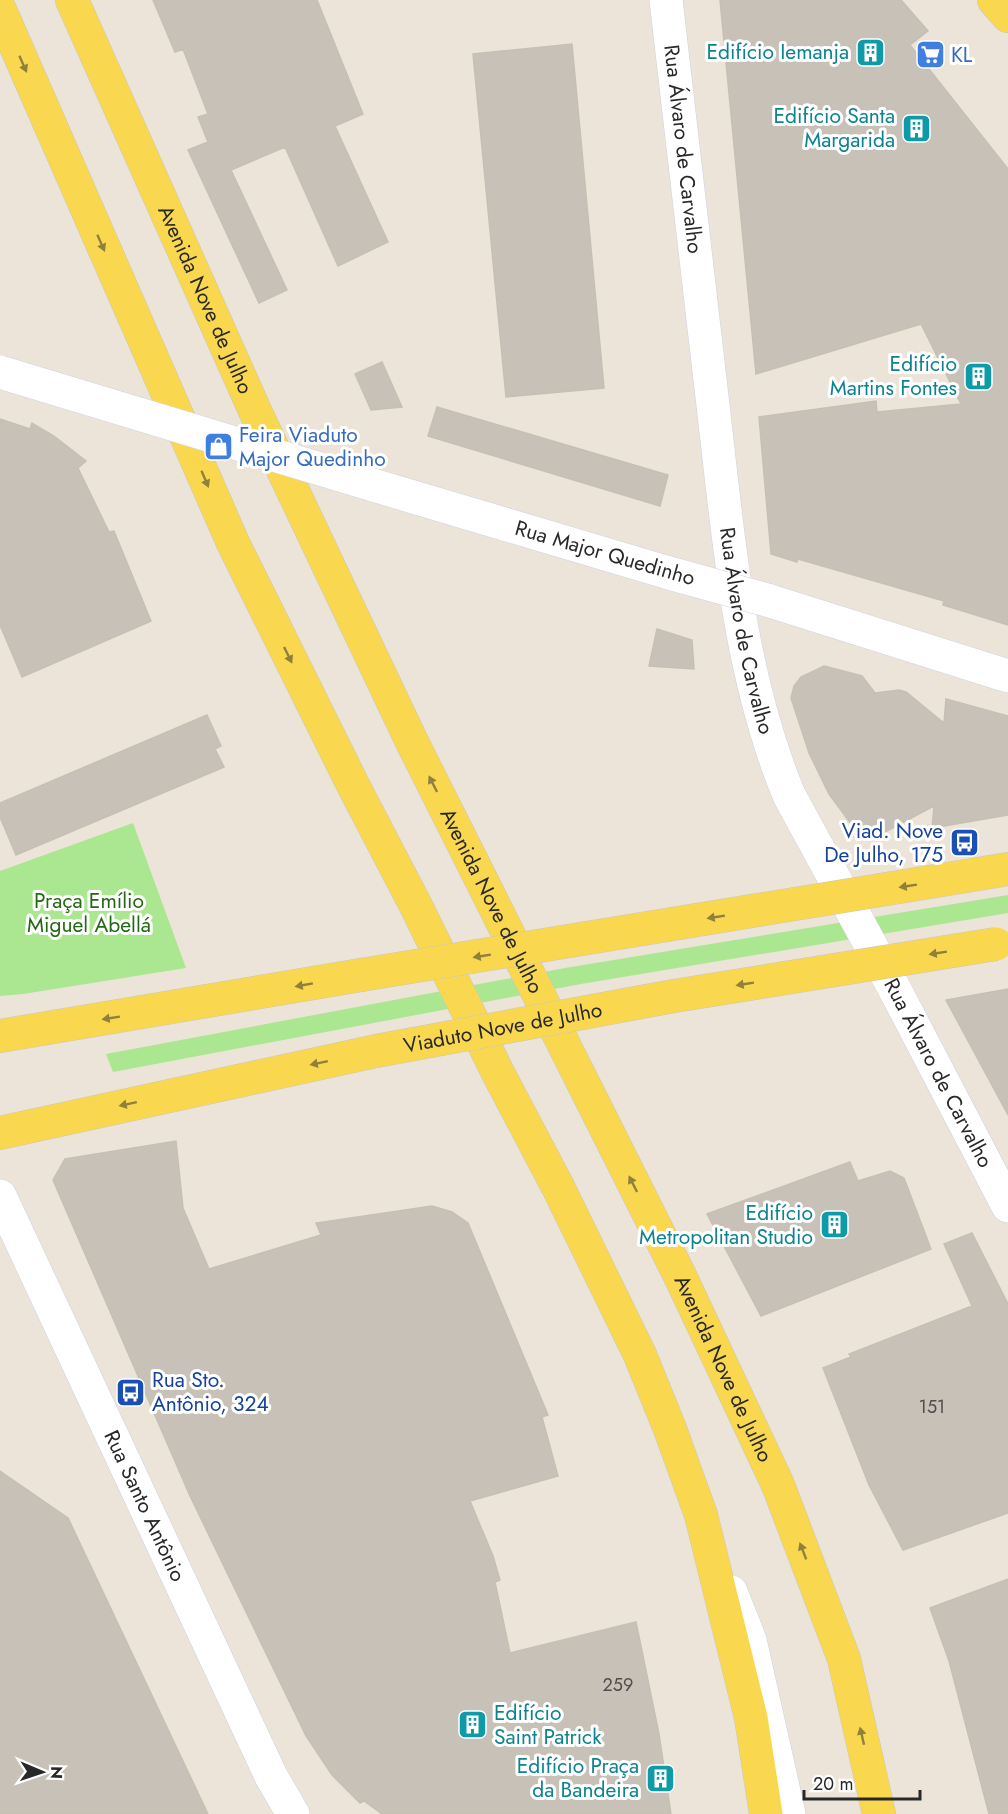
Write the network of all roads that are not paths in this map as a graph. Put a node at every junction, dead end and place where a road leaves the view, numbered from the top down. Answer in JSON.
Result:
{"nodes":[{"id":1,"x":72,"y":0,"type":"edge"},
{"id":2,"x":666,"y":0,"type":"edge"},
{"id":3,"x":994,"y":0,"type":"edge"},
{"id":4,"x":0,"y":10,"type":"edge"},
{"id":5,"x":1008,"y":16,"type":"edge"},
{"id":6,"x":0,"y":372,"type":"edge"},
{"id":7,"x":1008,"y":676,"type":"edge"},
{"id":8,"x":994,"y":871,"type":"edge"},
{"id":9,"x":1002,"y":942,"type":"edge"},
{"id":10,"x":0,"y":1036,"type":"edge"},
{"id":11,"x":0,"y":1133,"type":"edge"},
{"id":12,"x":0,"y":1197,"type":"edge"},
{"id":13,"x":1008,"y":1206,"type":"edge"},
{"id":14,"x":701,"y":1515,"type":"junction"},
{"id":15,"x":293,"y":1814,"type":"edge"},
{"id":16,"x":766,"y":1814,"type":"edge"},
{"id":17,"x":789,"y":1814,"type":"edge"},
{"id":18,"x":879,"y":1814,"type":"edge"}],
"edges":[{"from":18,"to":1,"type":"main road","name":"Avenida Nove de Julho","one_way":true},
{"from":2,"to":13,"type":"street","name":"Rua Álvaro de Carvalho"},
{"from":3,"to":5,"type":"main road"},
{"from":4,"to":14,"type":"main road","one_way":true},
{"from":6,"to":7,"type":"street","name":"Rua Major Quedinho","bridge":true},
{"from":8,"to":10,"type":"main road","one_way":true,"bridge":true},
{"from":9,"to":11,"type":"main road","name":"Viaduto Nove de Julho","one_way":true,"bridge":true},
{"from":12,"to":15,"type":"street","name":"Rua Santo Antônio"},
{"from":14,"to":16,"type":"main road"},
{"from":14,"to":17,"type":"street"}]}
